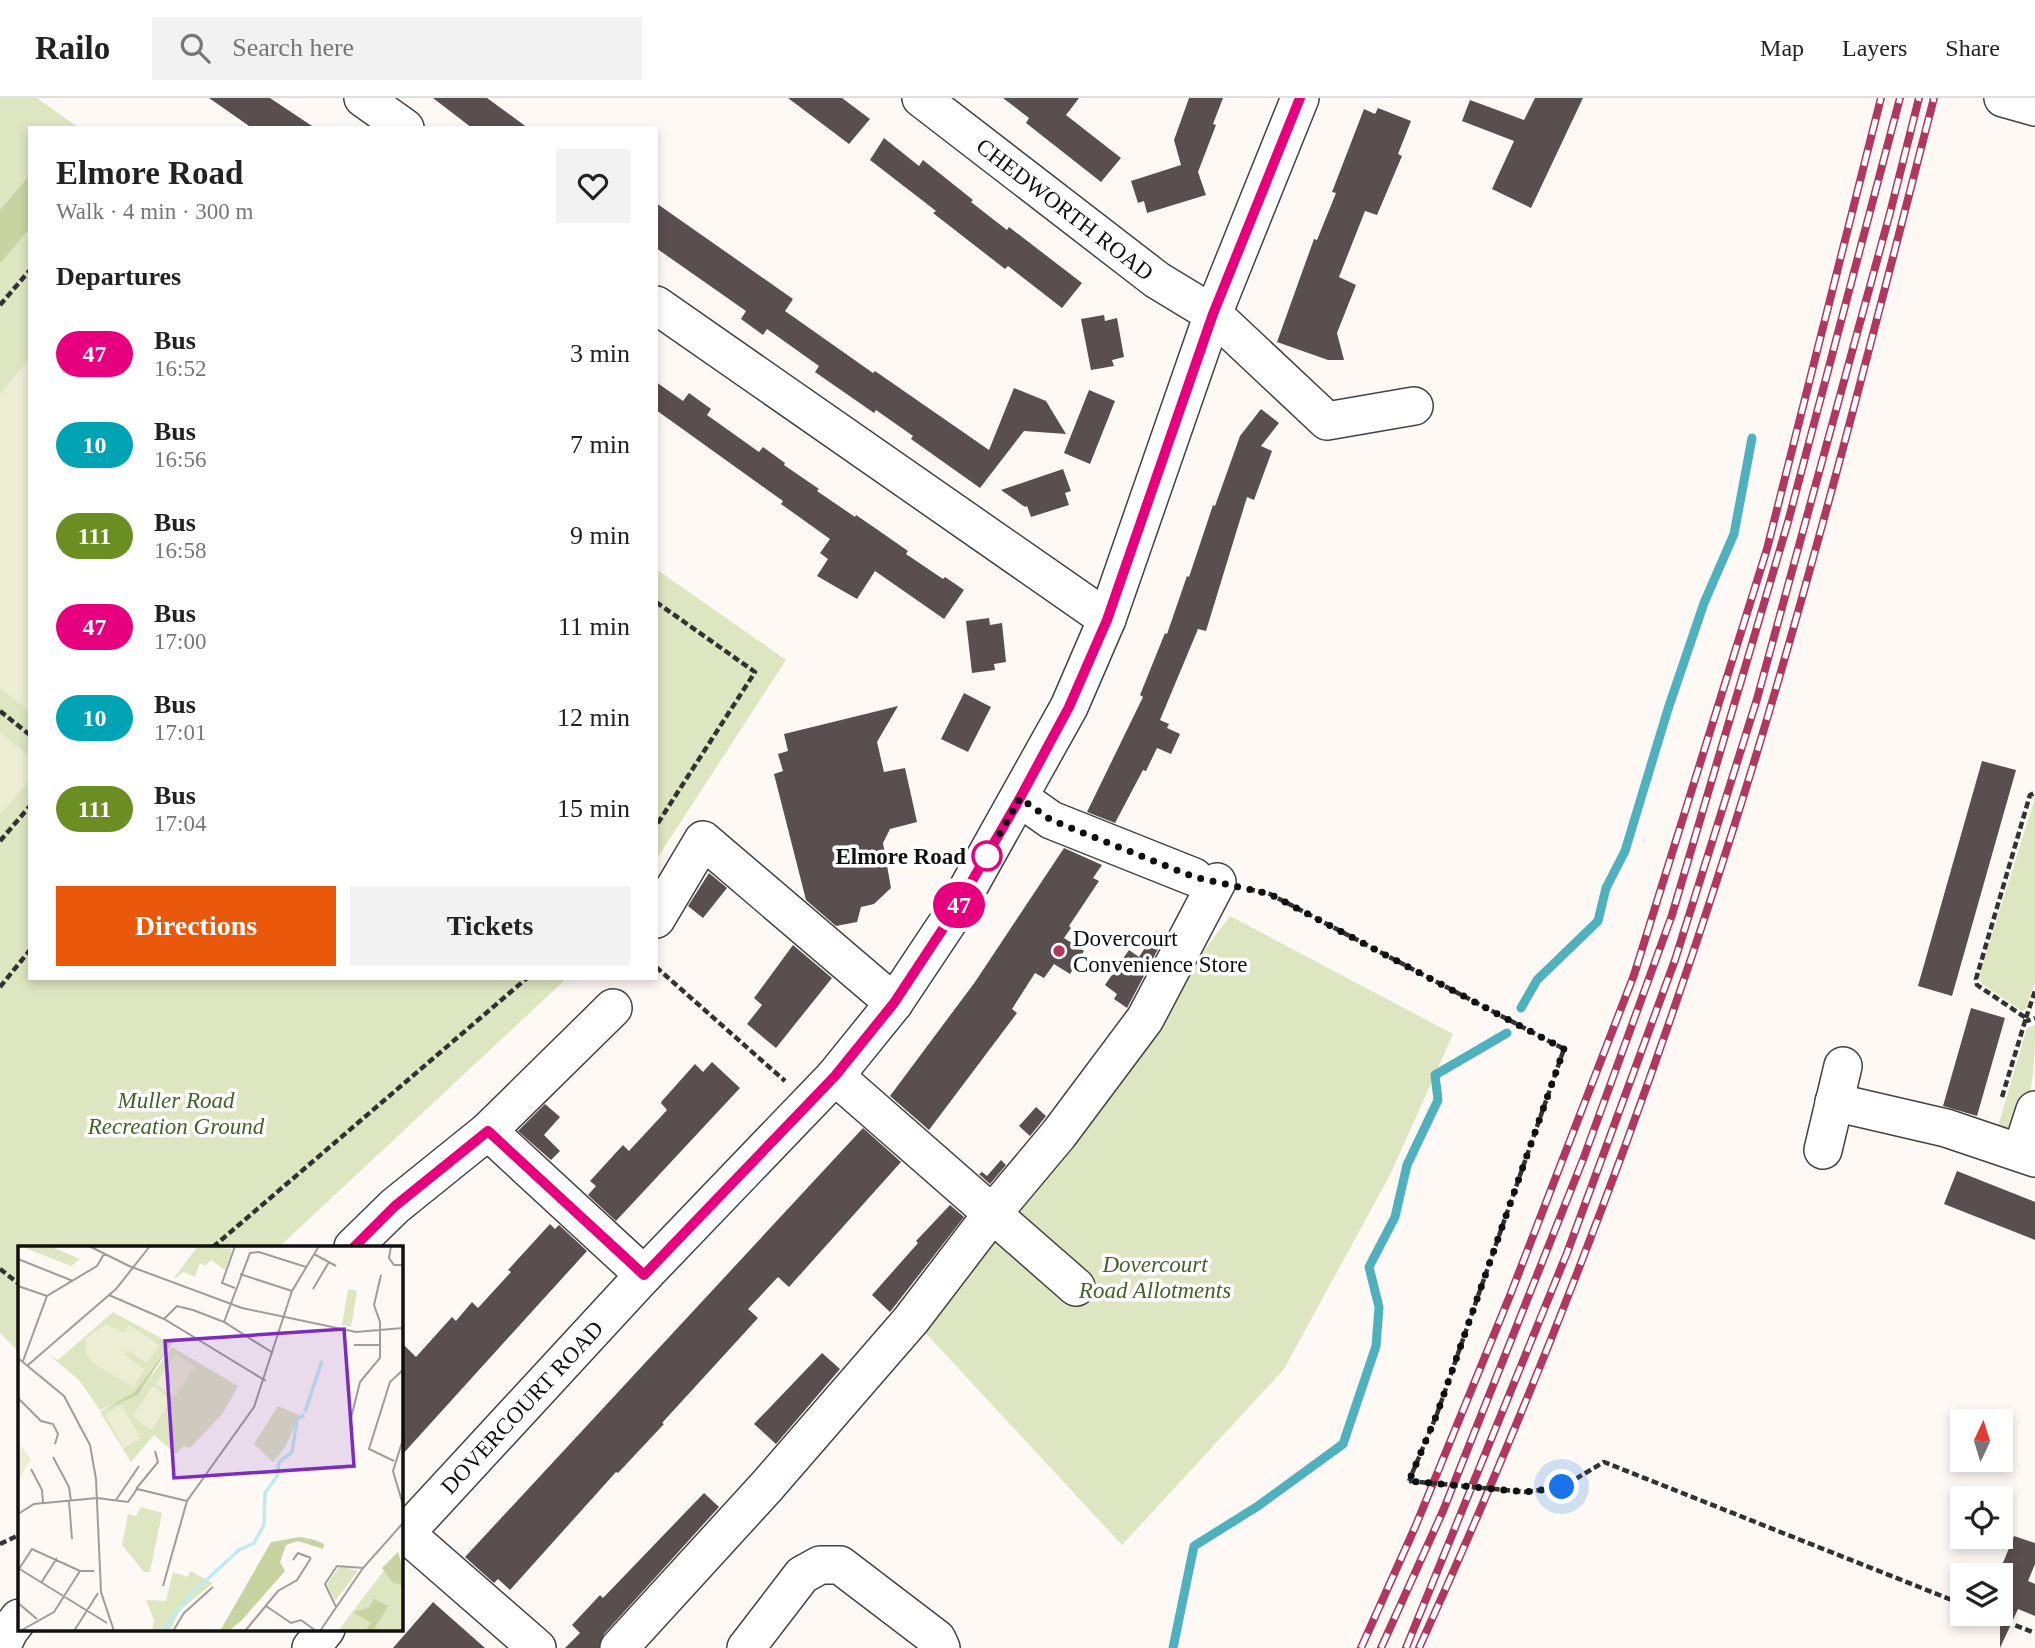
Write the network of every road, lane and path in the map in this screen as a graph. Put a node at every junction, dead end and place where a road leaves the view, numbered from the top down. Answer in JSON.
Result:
{"nodes":[{"id":1,"x":363,"y":98,"type":"edge"},
{"id":2,"x":921,"y":98,"type":"edge"},
{"id":3,"x":1300,"y":98,"type":"edge"},
{"id":4,"x":2003,"y":98,"type":"edge"},
{"id":5,"x":2035,"y":107,"type":"edge"},
{"id":6,"x":402,"y":126,"type":"edge"},
{"id":7,"x":28,"y":272,"type":"edge"},
{"id":8,"x":0,"y":305,"type":"edge"},
{"id":9,"x":658,"y":306,"type":"edge"},
{"id":10,"x":1213,"y":314,"type":"junction"},
{"id":11,"x":1414,"y":406,"type":"dead end"},
{"id":12,"x":658,"y":603,"type":"edge"},
{"id":13,"x":1107,"y":620,"type":"junction"},
{"id":14,"x":0,"y":711,"type":"edge"},
{"id":15,"x":28,"y":732,"type":"edge"},
{"id":16,"x":2035,"y":793,"type":"edge"},
{"id":17,"x":1020,"y":798,"type":"junction"},
{"id":18,"x":669,"y":807,"type":"junction"},
{"id":19,"x":28,"y":808,"type":"edge"},
{"id":20,"x":676,"y":813,"type":"dead end"},
{"id":21,"x":658,"y":823,"type":"edge"},
{"id":22,"x":0,"y":841,"type":"edge"},
{"id":23,"x":1205,"y":880,"type":"junction"},
{"id":24,"x":658,"y":916,"type":"edge"},
{"id":25,"x":28,"y":952,"type":"edge"},
{"id":26,"x":658,"y":969,"type":"edge"},
{"id":27,"x":525,"y":980,"type":"edge"},
{"id":28,"x":0,"y":987,"type":"edge"},
{"id":29,"x":2035,"y":991,"type":"edge"},
{"id":30,"x":894,"y":1003,"type":"junction"},
{"id":31,"x":613,"y":1007,"type":"dead end"},
{"id":32,"x":2035,"y":1018,"type":"edge"},
{"id":33,"x":2024,"y":1020,"type":"junction"},
{"id":34,"x":1843,"y":1066,"type":"dead end"},
{"id":35,"x":835,"y":1076,"type":"junction"},
{"id":36,"x":810,"y":1102,"type":"junction"},
{"id":37,"x":1834,"y":1102,"type":"junction"},
{"id":38,"x":2035,"y":1110,"type":"edge"},
{"id":39,"x":488,"y":1131,"type":"junction"},
{"id":40,"x":1823,"y":1150,"type":"dead end"},
{"id":41,"x":2015,"y":1152,"type":"edge"},
{"id":42,"x":992,"y":1213,"type":"junction"},
{"id":43,"x":215,"y":1246,"type":"edge"},
{"id":44,"x":355,"y":1246,"type":"edge"},
{"id":45,"x":0,"y":1269,"type":"edge"},
{"id":46,"x":644,"y":1275,"type":"junction"},
{"id":47,"x":18,"y":1283,"type":"edge"},
{"id":48,"x":1076,"y":1287,"type":"dead end"},
{"id":49,"x":18,"y":1535,"type":"edge"},
{"id":50,"x":403,"y":1535,"type":"edge"},
{"id":51,"x":0,"y":1544,"type":"edge"},
{"id":52,"x":1950,"y":1599,"type":"edge"},
{"id":53,"x":2013,"y":1624,"type":"edge"},
{"id":54,"x":325,"y":1630,"type":"edge"},
{"id":55,"x":2035,"y":1633,"type":"edge"},
{"id":56,"x":311,"y":1648,"type":"edge"},
{"id":57,"x":537,"y":1648,"type":"edge"},
{"id":58,"x":619,"y":1648,"type":"edge"},
{"id":59,"x":746,"y":1648,"type":"edge"},
{"id":60,"x":941,"y":1648,"type":"edge"}],
"edges":[{"from":1,"to":6,"type":"street"},
{"from":2,"to":10,"type":"street","name":"CHEDWORTH ROAD"},
{"from":3,"to":10,"type":"street","name":"DOVERCOURT ROAD"},
{"from":4,"to":5,"type":"street"},
{"from":7,"to":8,"type":"path"},
{"from":9,"to":13,"type":"street"},
{"from":10,"to":11,"type":"street","name":"CHEDWORTH ROAD"},
{"from":10,"to":13,"type":"street","name":"DOVERCOURT ROAD"},
{"from":12,"to":18,"type":"path"},
{"from":13,"to":17,"type":"street","name":"DOVERCOURT ROAD"},
{"from":14,"to":15,"type":"path"},
{"from":16,"to":33,"type":"path"},
{"from":17,"to":23,"type":"street"},
{"from":17,"to":30,"type":"street","name":"DOVERCOURT ROAD"},
{"from":18,"to":20,"type":"path"},
{"from":18,"to":21,"type":"path"},
{"from":19,"to":22,"type":"path"},
{"from":23,"to":42,"type":"street"},
{"from":23,"to":52,"type":"path","bridge":true},
{"from":24,"to":30,"type":"street"},
{"from":25,"to":28,"type":"path"},
{"from":26,"to":36,"type":"path"},
{"from":27,"to":43,"type":"path"},
{"from":29,"to":33,"type":"path"},
{"from":30,"to":35,"type":"street","name":"DOVERCOURT ROAD"},
{"from":31,"to":39,"type":"street"},
{"from":32,"to":33,"type":"path"},
{"from":33,"to":41,"type":"path"},
{"from":34,"to":37,"type":"street"},
{"from":35,"to":36,"type":"street","name":"DOVERCOURT ROAD"},
{"from":35,"to":42,"type":"street"},
{"from":36,"to":46,"type":"street","name":"DOVERCOURT ROAD"},
{"from":37,"to":40,"type":"street"},
{"from":37,"to":41,"type":"street"},
{"from":38,"to":41,"type":"street"},
{"from":39,"to":44,"type":"street"},
{"from":39,"to":46,"type":"street"},
{"from":42,"to":48,"type":"street"},
{"from":42,"to":58,"type":"street"},
{"from":45,"to":47,"type":"path"},
{"from":46,"to":50,"type":"street","name":"DOVERCOURT ROAD"},
{"from":49,"to":51,"type":"path"},
{"from":50,"to":57,"type":"street"},
{"from":53,"to":55,"type":"path"},
{"from":54,"to":56,"type":"street"},
{"from":59,"to":60,"type":"street"}]}
